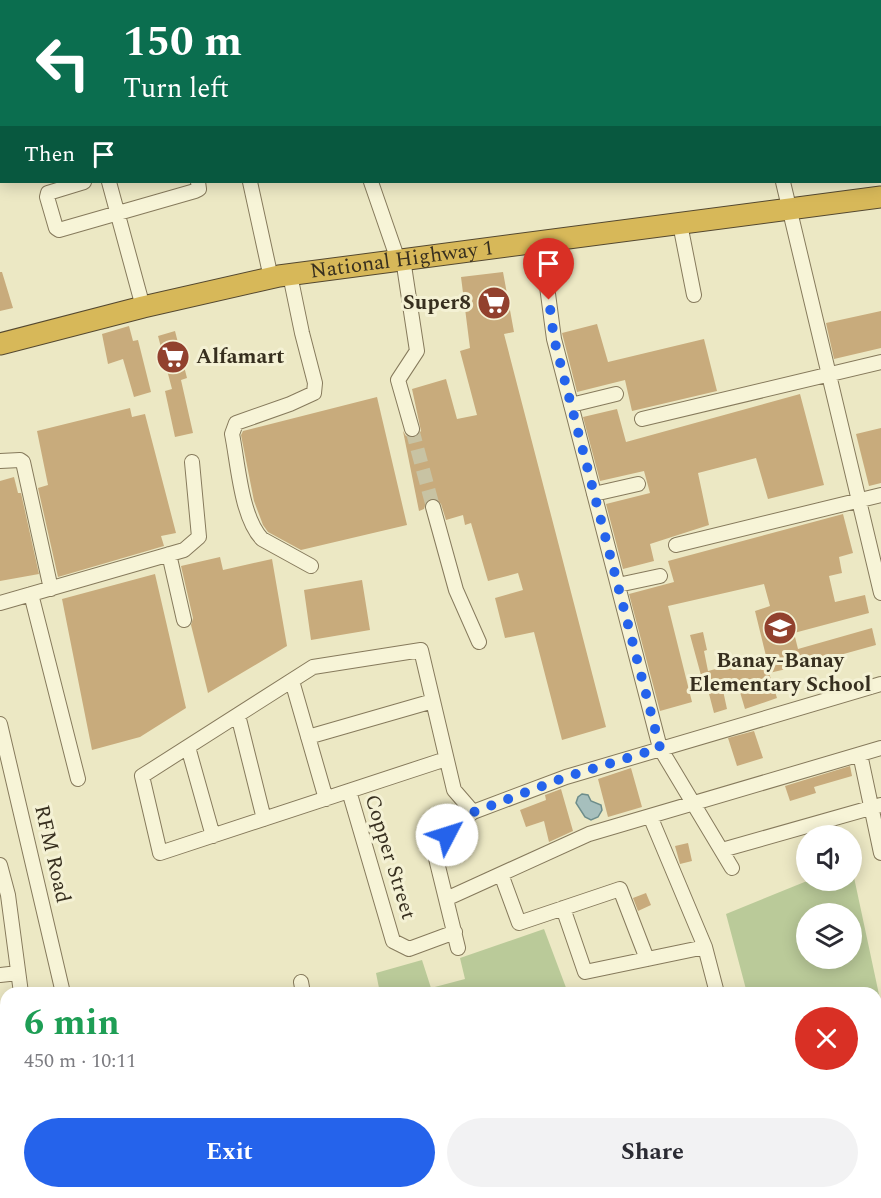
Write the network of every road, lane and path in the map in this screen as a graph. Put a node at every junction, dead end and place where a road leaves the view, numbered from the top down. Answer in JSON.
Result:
{"nodes":[{"id":1,"x":81,"y":183,"type":"edge"},
{"id":2,"x":109,"y":183,"type":"edge"},
{"id":3,"x":250,"y":183,"type":"edge"},
{"id":4,"x":371,"y":183,"type":"edge"},
{"id":5,"x":783,"y":183,"type":"edge"},
{"id":6,"x":198,"y":185,"type":"edge"},
{"id":7,"x":881,"y":197,"type":"edge"},
{"id":8,"x":790,"y":210,"type":"junction"},
{"id":9,"x":117,"y":215,"type":"junction"},
{"id":10,"x":680,"y":224,"type":"junction"},
{"id":11,"x":541,"y":241,"type":"junction"},
{"id":12,"x":400,"y":260,"type":"junction"},
{"id":13,"x":280,"y":276,"type":"junction"},
{"id":14,"x":694,"y":295,"type":"dead end"},
{"id":15,"x":143,"y":306,"type":"junction"},
{"id":16,"x":0,"y":344,"type":"edge"},
{"id":17,"x":881,"y":362,"type":"edge"},
{"id":18,"x":829,"y":374,"type":"junction"},
{"id":19,"x":616,"y":394,"type":"dead end"},
{"id":20,"x":571,"y":405,"type":"junction"},
{"id":21,"x":642,"y":419,"type":"dead end"},
{"id":22,"x":412,"y":429,"type":"tunnel mouth"},
{"id":23,"x":0,"y":461,"type":"edge"},
{"id":24,"x":192,"y":462,"type":"dead end"},
{"id":25,"x":638,"y":484,"type":"dead end"},
{"id":26,"x":594,"y":494,"type":"junction"},
{"id":27,"x":881,"y":495,"type":"edge"},
{"id":28,"x":859,"y":500,"type":"junction"},
{"id":29,"x":432,"y":507,"type":"tunnel mouth"},
{"id":30,"x":675,"y":545,"type":"dead end"},
{"id":31,"x":170,"y":554,"type":"junction"},
{"id":32,"x":311,"y":566,"type":"dead end"},
{"id":33,"x":660,"y":576,"type":"dead end"},
{"id":34,"x":618,"y":585,"type":"junction"},
{"id":35,"x":51,"y":588,"type":"junction"},
{"id":36,"x":881,"y":593,"type":"edge"},
{"id":37,"x":32,"y":594,"type":"junction"},
{"id":38,"x":0,"y":603,"type":"edge"},
{"id":39,"x":184,"y":620,"type":"dead end"},
{"id":40,"x":479,"y":642,"type":"dead end"},
{"id":41,"x":292,"y":681,"type":"junction"},
{"id":42,"x":881,"y":684,"type":"edge"},
{"id":43,"x":433,"y":701,"type":"junction"},
{"id":44,"x":238,"y":715,"type":"junction"},
{"id":45,"x":0,"y":724,"type":"edge"},
{"id":46,"x":308,"y":737,"type":"junction"},
{"id":47,"x":188,"y":747,"type":"junction"},
{"id":48,"x":660,"y":748,"type":"junction"},
{"id":49,"x":881,"y":748,"type":"edge"},
{"id":50,"x":860,"y":754,"type":"junction"},
{"id":51,"x":446,"y":759,"type":"junction"},
{"id":52,"x":5,"y":770,"type":"edge"},
{"id":53,"x":78,"y":779,"type":"dead end"},
{"id":54,"x":15,"y":786,"type":"junction"},
{"id":55,"x":0,"y":789,"type":"edge"},
{"id":56,"x":349,"y":791,"type":"junction"},
{"id":57,"x":326,"y":799,"type":"junction"},
{"id":58,"x":694,"y":803,"type":"junction"},
{"id":59,"x":876,"y":806,"type":"edge"},
{"id":60,"x":474,"y":812,"type":"junction"},
{"id":61,"x":650,"y":816,"type":"junction"},
{"id":62,"x":264,"y":819,"type":"junction"},
{"id":63,"x":213,"y":836,"type":"junction"},
{"id":64,"x":722,"y":850,"type":"junction"},
{"id":65,"x":881,"y":853,"type":"edge"},
{"id":66,"x":0,"y":865,"type":"edge"},
{"id":67,"x":732,"y":868,"type":"dead end"},
{"id":68,"x":501,"y":874,"type":"junction"},
{"id":69,"x":446,"y":899,"type":"junction"},
{"id":70,"x":563,"y":908,"type":"junction"},
{"id":71,"x":6,"y":923,"type":"edge"},
{"id":72,"x":454,"y":932,"type":"junction"},
{"id":73,"x":705,"y":947,"type":"junction"},
{"id":74,"x":458,"y":948,"type":"dead end"},
{"id":75,"x":647,"y":959,"type":"junction"},
{"id":76,"x":18,"y":973,"type":"junction"},
{"id":77,"x":0,"y":975,"type":"edge"},
{"id":78,"x":20,"y":987,"type":"edge"},
{"id":79,"x":62,"y":987,"type":"edge"},
{"id":80,"x":715,"y":987,"type":"edge"}],
"edges":[{"from":1,"to":9,"type":"street"},
{"from":2,"to":9,"type":"street"},
{"from":3,"to":13,"type":"street"},
{"from":4,"to":12,"type":"street"},
{"from":5,"to":8,"type":"street"},
{"from":6,"to":9,"type":"street"},
{"from":7,"to":8,"type":"highway","name":"National Highway 1"},
{"from":8,"to":10,"type":"highway","name":"National Highway 1"},
{"from":8,"to":18,"type":"street"},
{"from":9,"to":15,"type":"street"},
{"from":10,"to":11,"type":"highway","name":"National Highway 1"},
{"from":10,"to":14,"type":"street"},
{"from":11,"to":12,"type":"highway","name":"National Highway 1"},
{"from":11,"to":20,"type":"street"},
{"from":12,"to":13,"type":"highway","name":"National Highway 1"},
{"from":12,"to":22,"type":"street"},
{"from":13,"to":15,"type":"highway","name":"National Highway 1"},
{"from":13,"to":32,"type":"street"},
{"from":15,"to":16,"type":"highway","name":"National Highway 1"},
{"from":17,"to":18,"type":"street"},
{"from":18,"to":21,"type":"street"},
{"from":18,"to":28,"type":"street"},
{"from":19,"to":20,"type":"street"},
{"from":20,"to":26,"type":"street"},
{"from":23,"to":35,"type":"street"},
{"from":24,"to":31,"type":"street"},
{"from":25,"to":26,"type":"street"},
{"from":26,"to":34,"type":"street"},
{"from":27,"to":28,"type":"street"},
{"from":28,"to":30,"type":"street"},
{"from":28,"to":36,"type":"street"},
{"from":29,"to":40,"type":"street"},
{"from":31,"to":35,"type":"street"},
{"from":31,"to":39,"type":"street"},
{"from":33,"to":34,"type":"street"},
{"from":34,"to":48,"type":"street"},
{"from":35,"to":37,"type":"street"},
{"from":37,"to":38,"type":"street"},
{"from":37,"to":53,"type":"street"},
{"from":41,"to":43,"type":"street"},
{"from":41,"to":44,"type":"street"},
{"from":41,"to":46,"type":"street"},
{"from":42,"to":48,"type":"street"},
{"from":43,"to":46,"type":"street"},
{"from":43,"to":51,"type":"street"},
{"from":44,"to":47,"type":"street"},
{"from":44,"to":62,"type":"street"},
{"from":45,"to":52,"type":"street","name":"RFM Road"},
{"from":46,"to":57,"type":"street"},
{"from":47,"to":63,"type":"street"},
{"from":47,"to":63,"type":"street"},
{"from":48,"to":58,"type":"street"},
{"from":48,"to":60,"type":"street"},
{"from":49,"to":50,"type":"street"},
{"from":50,"to":58,"type":"street"},
{"from":50,"to":59,"type":"street"},
{"from":51,"to":56,"type":"street"},
{"from":51,"to":60,"type":"street"},
{"from":52,"to":54,"type":"street","name":"RFM Road"},
{"from":54,"to":55,"type":"street"},
{"from":54,"to":79,"type":"street","name":"RFM Road"},
{"from":56,"to":57,"type":"street"},
{"from":56,"to":72,"type":"street","name":"Copper Street"},
{"from":57,"to":62,"type":"street"},
{"from":58,"to":61,"type":"street"},
{"from":58,"to":64,"type":"street"},
{"from":59,"to":64,"type":"street"},
{"from":59,"to":65,"type":"street"},
{"from":60,"to":69,"type":"street"},
{"from":61,"to":68,"type":"street"},
{"from":61,"to":73,"type":"street"},
{"from":62,"to":63,"type":"street"},
{"from":64,"to":67,"type":"street"},
{"from":66,"to":71,"type":"street"},
{"from":68,"to":69,"type":"street"},
{"from":68,"to":70,"type":"street"},
{"from":69,"to":72,"type":"street"},
{"from":70,"to":75,"type":"street"},
{"from":70,"to":75,"type":"street"},
{"from":71,"to":76,"type":"street"},
{"from":72,"to":74,"type":"street"},
{"from":73,"to":75,"type":"street"},
{"from":73,"to":80,"type":"street"},
{"from":76,"to":77,"type":"street"},
{"from":76,"to":78,"type":"street"}]}
